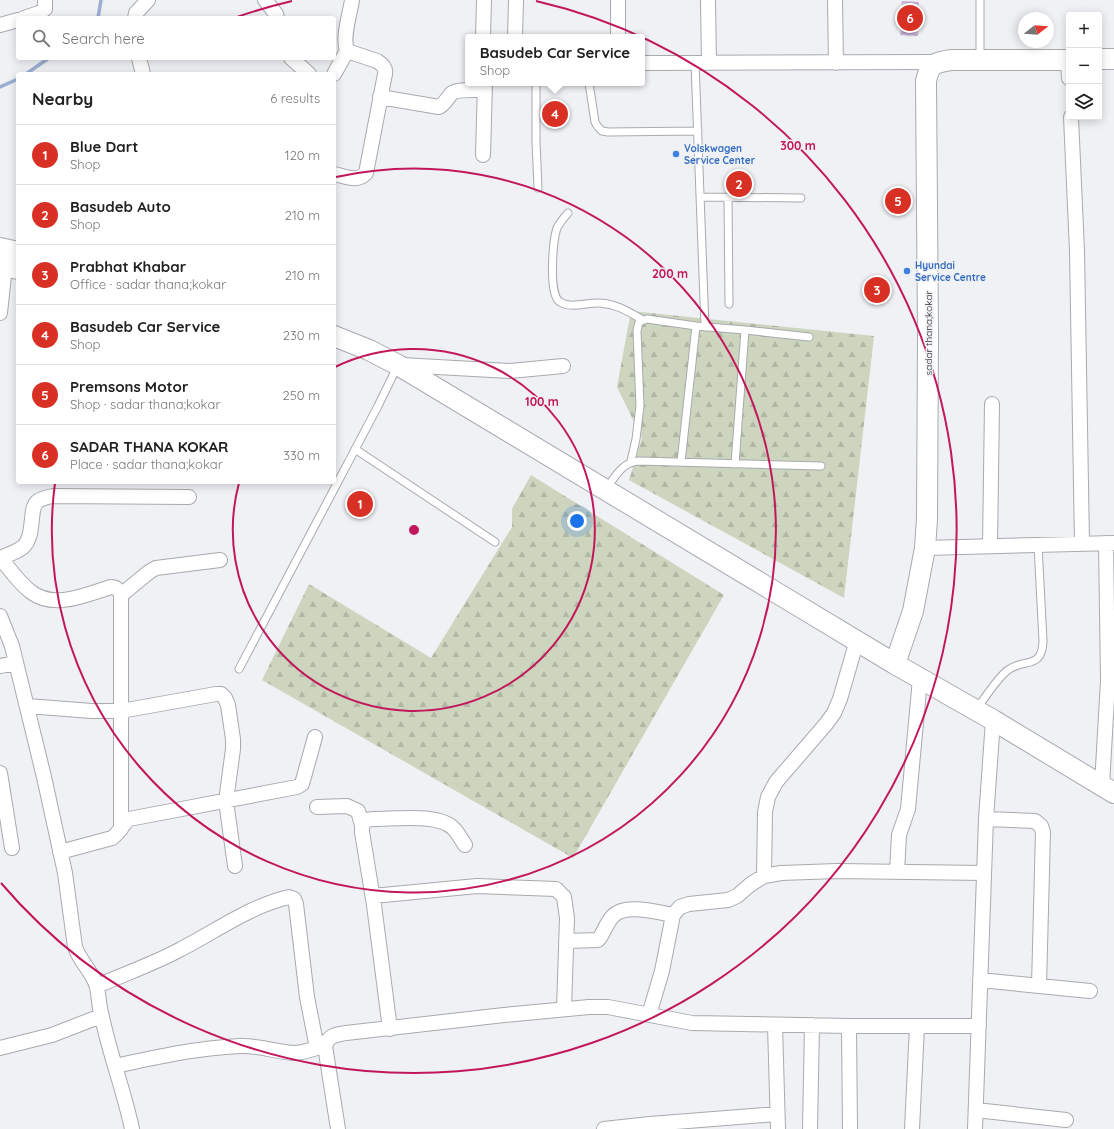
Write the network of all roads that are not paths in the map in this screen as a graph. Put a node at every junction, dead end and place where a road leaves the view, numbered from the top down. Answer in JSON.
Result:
{"nodes":[{"id":1,"x":45,"y":0,"type":"edge"},
{"id":2,"x":148,"y":0,"type":"edge"},
{"id":3,"x":265,"y":0,"type":"edge"},
{"id":4,"x":352,"y":0,"type":"edge"},
{"id":5,"x":484,"y":0,"type":"edge"},
{"id":6,"x":618,"y":0,"type":"edge"},
{"id":7,"x":708,"y":0,"type":"edge"},
{"id":8,"x":835,"y":0,"type":"edge"},
{"id":9,"x":980,"y":0,"type":"edge"},
{"id":10,"x":516,"y":1,"type":"dead end"},
{"id":11,"x":30,"y":16,"type":"edge"},
{"id":12,"x":135,"y":16,"type":"edge"},
{"id":13,"x":276,"y":16,"type":"edge"},
{"id":14,"x":16,"y":20,"type":"edge"},
{"id":15,"x":0,"y":24,"type":"edge"},
{"id":16,"x":483,"y":34,"type":"edge"},
{"id":17,"x":515,"y":34,"type":"edge"},
{"id":18,"x":618,"y":34,"type":"edge"},
{"id":19,"x":347,"y":51,"type":"junction"},
{"id":20,"x":1102,"y":59,"type":"edge"},
{"id":21,"x":1114,"y":59,"type":"edge"},
{"id":22,"x":140,"y":60,"type":"edge"},
{"id":23,"x":292,"y":60,"type":"edge"},
{"id":24,"x":980,"y":60,"type":"junction"},
{"id":25,"x":935,"y":62,"type":"junction"},
{"id":26,"x":645,"y":63,"type":"edge"},
{"id":27,"x":702,"y":63,"type":"junction"},
{"id":28,"x":836,"y":63,"type":"junction"},
{"id":29,"x":1066,"y":66,"type":"edge"},
{"id":30,"x":142,"y":72,"type":"edge"},
{"id":31,"x":307,"y":72,"type":"edge"},
{"id":32,"x":335,"y":72,"type":"edge"},
{"id":33,"x":484,"y":86,"type":"edge"},
{"id":34,"x":536,"y":86,"type":"edge"},
{"id":35,"x":590,"y":86,"type":"edge"},
{"id":36,"x":380,"y":97,"type":"junction"},
{"id":37,"x":1071,"y":120,"type":"edge"},
{"id":38,"x":698,"y":131,"type":"junction"},
{"id":39,"x":483,"y":155,"type":"dead end"},
{"id":40,"x":336,"y":174,"type":"edge"},
{"id":41,"x":538,"y":188,"type":"dead end"},
{"id":42,"x":700,"y":197,"type":"junction"},
{"id":43,"x":728,"y":197,"type":"junction"},
{"id":44,"x":801,"y":198,"type":"dead end"},
{"id":45,"x":568,"y":213,"type":"dead end"},
{"id":46,"x":9,"y":260,"type":"edge"},
{"id":47,"x":730,"y":304,"type":"dead end"},
{"id":48,"x":0,"y":313,"type":"edge"},
{"id":49,"x":643,"y":320,"type":"junction"},
{"id":50,"x":696,"y":326,"type":"junction"},
{"id":51,"x":705,"y":327,"type":"junction"},
{"id":52,"x":745,"y":330,"type":"junction"},
{"id":53,"x":336,"y":337,"type":"edge"},
{"id":54,"x":809,"y":337,"type":"dead end"},
{"id":55,"x":398,"y":365,"type":"junction"},
{"id":56,"x":563,"y":366,"type":"dead end"},
{"id":57,"x":992,"y":404,"type":"dead end"},
{"id":58,"x":355,"y":449,"type":"junction"},
{"id":59,"x":631,"y":461,"type":"junction"},
{"id":60,"x":681,"y":462,"type":"junction"},
{"id":61,"x":736,"y":464,"type":"junction"},
{"id":62,"x":821,"y":466,"type":"dead end"},
{"id":63,"x":606,"y":490,"type":"junction"},
{"id":64,"x":189,"y":496,"type":"dead end"},
{"id":65,"x":495,"y":542,"type":"dead end"},
{"id":66,"x":1082,"y":543,"type":"junction"},
{"id":67,"x":1110,"y":543,"type":"edge"},
{"id":68,"x":1038,"y":545,"type":"junction"},
{"id":69,"x":990,"y":546,"type":"junction"},
{"id":70,"x":925,"y":548,"type":"junction"},
{"id":71,"x":0,"y":558,"type":"edge"},
{"id":72,"x":220,"y":560,"type":"dead end"},
{"id":73,"x":121,"y":595,"type":"junction"},
{"id":74,"x":0,"y":616,"type":"edge"},
{"id":75,"x":857,"y":640,"type":"junction"},
{"id":76,"x":16,"y":663,"type":"junction"},
{"id":77,"x":895,"y":664,"type":"junction"},
{"id":78,"x":0,"y":666,"type":"edge"},
{"id":79,"x":239,"y":669,"type":"dead end"},
{"id":80,"x":920,"y":679,"type":"junction"},
{"id":81,"x":26,"y":706,"type":"junction"},
{"id":82,"x":121,"y":711,"type":"junction"},
{"id":83,"x":976,"y":711,"type":"junction"},
{"id":84,"x":993,"y":720,"type":"junction"},
{"id":85,"x":315,"y":737,"type":"dead end"},
{"id":86,"x":0,"y":773,"type":"edge"},
{"id":87,"x":1108,"y":789,"type":"edge"},
{"id":88,"x":226,"y":801,"type":"junction"},
{"id":89,"x":317,"y":807,"type":"dead end"},
{"id":90,"x":986,"y":819,"type":"junction"},
{"id":91,"x":362,"y":824,"type":"junction"},
{"id":92,"x":121,"y":828,"type":"junction"},
{"id":93,"x":465,"y":844,"type":"dead end"},
{"id":94,"x":12,"y":848,"type":"dead end"},
{"id":95,"x":60,"y":852,"type":"junction"},
{"id":96,"x":235,"y":866,"type":"dead end"},
{"id":97,"x":897,"y":872,"type":"junction"},
{"id":98,"x":984,"y":873,"type":"junction"},
{"id":99,"x":764,"y":876,"type":"junction"},
{"id":100,"x":372,"y":896,"type":"junction"},
{"id":101,"x":673,"y":915,"type":"junction"},
{"id":102,"x":566,"y":941,"type":"junction"},
{"id":103,"x":980,"y":980,"type":"junction"},
{"id":104,"x":97,"y":986,"type":"junction"},
{"id":105,"x":1039,"y":986,"type":"junction"},
{"id":106,"x":1090,"y":991,"type":"dead end"},
{"id":107,"x":564,"y":1009,"type":"junction"},
{"id":108,"x":649,"y":1015,"type":"junction"},
{"id":109,"x":101,"y":1016,"type":"junction"},
{"id":110,"x":775,"y":1025,"type":"junction"},
{"id":111,"x":812,"y":1025,"type":"junction"},
{"id":112,"x":849,"y":1026,"type":"junction"},
{"id":113,"x":917,"y":1026,"type":"junction"},
{"id":114,"x":979,"y":1026,"type":"junction"},
{"id":115,"x":390,"y":1029,"type":"junction"},
{"id":116,"x":321,"y":1047,"type":"junction"},
{"id":117,"x":0,"y":1048,"type":"edge"},
{"id":118,"x":115,"y":1066,"type":"junction"},
{"id":119,"x":976,"y":1110,"type":"junction"},
{"id":120,"x":777,"y":1114,"type":"junction"},
{"id":121,"x":1066,"y":1120,"type":"dead end"},
{"id":122,"x":132,"y":1129,"type":"edge"},
{"id":123,"x":338,"y":1129,"type":"edge"},
{"id":124,"x":604,"y":1129,"type":"edge"},
{"id":125,"x":778,"y":1129,"type":"edge"},
{"id":126,"x":810,"y":1129,"type":"edge"},
{"id":127,"x":850,"y":1129,"type":"edge"},
{"id":128,"x":912,"y":1129,"type":"edge"},
{"id":129,"x":976,"y":1129,"type":"edge"}],
"edges":[{"from":1,"to":11,"type":"street"},
{"from":2,"to":12,"type":"street"},
{"from":3,"to":13,"type":"street"},
{"from":4,"to":19,"type":"street"},
{"from":5,"to":16,"type":"street"},
{"from":6,"to":18,"type":"street"},
{"from":7,"to":27,"type":"street"},
{"from":8,"to":28,"type":"street"},
{"from":9,"to":24,"type":"lane"},
{"from":10,"to":17,"type":"street"},
{"from":14,"to":15,"type":"street"},
{"from":19,"to":32,"type":"street"},
{"from":19,"to":36,"type":"street"},
{"from":20,"to":21,"type":"main road"},
{"from":22,"to":30,"type":"street"},
{"from":23,"to":31,"type":"street"},
{"from":24,"to":25,"type":"main road"},
{"from":24,"to":29,"type":"main road"},
{"from":25,"to":28,"type":"street"},
{"from":25,"to":70,"type":"main road","name":"sadar thana;kokar"},
{"from":26,"to":27,"type":"street"},
{"from":27,"to":28,"type":"street"},
{"from":27,"to":38,"type":"lane"},
{"from":33,"to":36,"type":"street"},
{"from":33,"to":39,"type":"street"},
{"from":34,"to":41,"type":"lane"},
{"from":35,"to":38,"type":"lane"},
{"from":36,"to":40,"type":"street"},
{"from":37,"to":66,"type":"street"},
{"from":38,"to":42,"type":"lane"},
{"from":42,"to":43,"type":"lane"},
{"from":42,"to":51,"type":"lane"},
{"from":43,"to":44,"type":"lane"},
{"from":43,"to":47,"type":"lane"},
{"from":45,"to":49,"type":"lane"},
{"from":46,"to":48,"type":"street"},
{"from":49,"to":50,"type":"lane"},
{"from":49,"to":59,"type":"lane"},
{"from":50,"to":51,"type":"lane"},
{"from":50,"to":60,"type":"lane"},
{"from":51,"to":52,"type":"lane"},
{"from":52,"to":54,"type":"lane"},
{"from":52,"to":61,"type":"lane"},
{"from":53,"to":55,"type":"main road"},
{"from":55,"to":56,"type":"street"},
{"from":55,"to":58,"type":"lane"},
{"from":55,"to":63,"type":"main road"},
{"from":57,"to":69,"type":"street"},
{"from":58,"to":65,"type":"lane"},
{"from":58,"to":79,"type":"lane"},
{"from":59,"to":60,"type":"lane"},
{"from":59,"to":63,"type":"lane"},
{"from":60,"to":61,"type":"lane"},
{"from":61,"to":62,"type":"lane"},
{"from":63,"to":75,"type":"main road"},
{"from":64,"to":71,"type":"street"},
{"from":66,"to":67,"type":"street"},
{"from":66,"to":68,"type":"street"},
{"from":67,"to":87,"type":"street"},
{"from":68,"to":69,"type":"street"},
{"from":68,"to":83,"type":"lane"},
{"from":69,"to":70,"type":"street"},
{"from":70,"to":77,"type":"main road","name":"sadar thana;kokar"},
{"from":71,"to":73,"type":"street"},
{"from":72,"to":73,"type":"street"},
{"from":73,"to":82,"type":"street"},
{"from":74,"to":76,"type":"street"},
{"from":75,"to":77,"type":"main road"},
{"from":75,"to":99,"type":"street"},
{"from":76,"to":78,"type":"street"},
{"from":76,"to":81,"type":"street"},
{"from":77,"to":80,"type":"main road"},
{"from":80,"to":83,"type":"main road"},
{"from":80,"to":97,"type":"street"},
{"from":81,"to":82,"type":"street"},
{"from":81,"to":95,"type":"street"},
{"from":82,"to":88,"type":"street"},
{"from":82,"to":92,"type":"street"},
{"from":83,"to":84,"type":"main road"},
{"from":84,"to":87,"type":"main road"},
{"from":84,"to":90,"type":"street"},
{"from":85,"to":88,"type":"street"},
{"from":86,"to":94,"type":"street"},
{"from":88,"to":92,"type":"street"},
{"from":88,"to":96,"type":"street"},
{"from":89,"to":91,"type":"street"},
{"from":90,"to":98,"type":"street"},
{"from":90,"to":105,"type":"street"},
{"from":91,"to":93,"type":"street"},
{"from":91,"to":100,"type":"street"},
{"from":92,"to":95,"type":"street"},
{"from":95,"to":104,"type":"street"},
{"from":97,"to":98,"type":"street"},
{"from":97,"to":99,"type":"street"},
{"from":98,"to":103,"type":"street"},
{"from":99,"to":101,"type":"street"},
{"from":100,"to":102,"type":"street"},
{"from":100,"to":115,"type":"street"},
{"from":101,"to":102,"type":"street"},
{"from":101,"to":108,"type":"street"},
{"from":102,"to":107,"type":"street"},
{"from":103,"to":105,"type":"street"},
{"from":103,"to":114,"type":"street"},
{"from":104,"to":109,"type":"street"},
{"from":104,"to":116,"type":"street"},
{"from":105,"to":106,"type":"street"},
{"from":107,"to":108,"type":"street"},
{"from":107,"to":115,"type":"street"},
{"from":108,"to":110,"type":"street"},
{"from":109,"to":117,"type":"street"},
{"from":109,"to":118,"type":"street"},
{"from":110,"to":111,"type":"street"},
{"from":110,"to":120,"type":"street"},
{"from":111,"to":112,"type":"street"},
{"from":111,"to":126,"type":"street"},
{"from":112,"to":113,"type":"street"},
{"from":112,"to":127,"type":"street"},
{"from":113,"to":114,"type":"street"},
{"from":113,"to":128,"type":"street"},
{"from":114,"to":119,"type":"street"},
{"from":115,"to":116,"type":"street"},
{"from":116,"to":118,"type":"street"},
{"from":116,"to":123,"type":"street"},
{"from":118,"to":122,"type":"street"},
{"from":119,"to":121,"type":"street"},
{"from":119,"to":129,"type":"street"},
{"from":120,"to":124,"type":"street"},
{"from":120,"to":125,"type":"street"}]}
